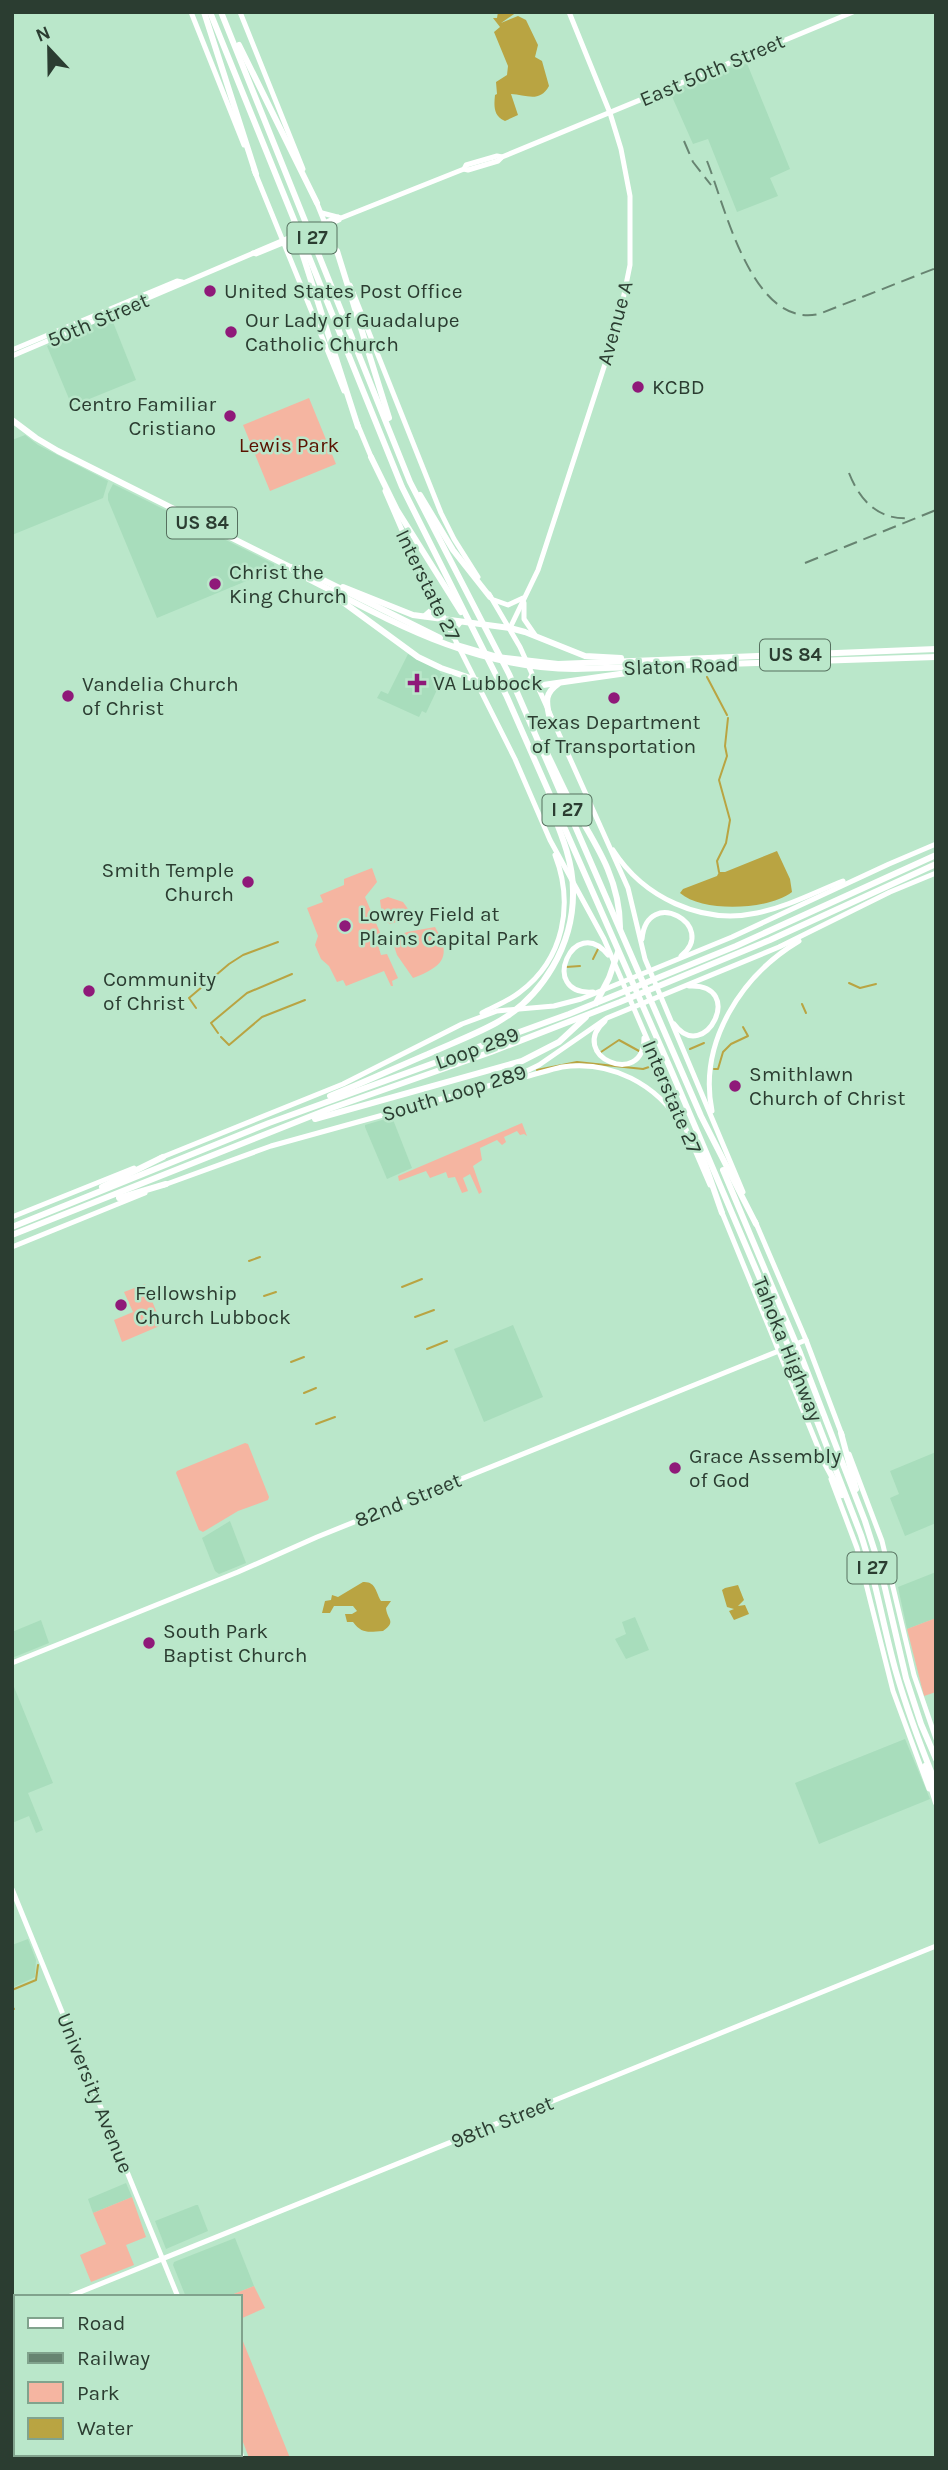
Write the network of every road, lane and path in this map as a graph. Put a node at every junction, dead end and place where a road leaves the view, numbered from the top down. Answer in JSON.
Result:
{"nodes":[{"id":1,"x":191,"y":12,"type":"edge"},
{"id":2,"x":204,"y":12,"type":"edge"},
{"id":3,"x":210,"y":12,"type":"edge"},
{"id":4,"x":223,"y":12,"type":"edge"},
{"id":5,"x":240,"y":12,"type":"edge"},
{"id":6,"x":569,"y":12,"type":"edge"},
{"id":7,"x":853,"y":12,"type":"edge"},
{"id":8,"x":610,"y":113,"type":"junction"},
{"id":9,"x":256,"y":174,"type":"junction"},
{"id":10,"x":284,"y":194,"type":"junction"},
{"id":11,"x":317,"y":203,"type":"junction"},
{"id":12,"x":270,"y":210,"type":"junction"},
{"id":13,"x":320,"y":211,"type":"junction"},
{"id":14,"x":339,"y":218,"type":"junction"},
{"id":15,"x":322,"y":225,"type":"junction"},
{"id":16,"x":285,"y":240,"type":"junction"},
{"id":17,"x":262,"y":248,"type":"junction"},
{"id":18,"x":269,"y":249,"type":"junction"},
{"id":19,"x":336,"y":249,"type":"junction"},
{"id":20,"x":253,"y":253,"type":"junction"},
{"id":21,"x":290,"y":260,"type":"junction"},
{"id":22,"x":182,"y":282,"type":"junction"},
{"id":23,"x":12,"y":350,"type":"edge"},
{"id":24,"x":12,"y":356,"type":"edge"},
{"id":25,"x":12,"y":419,"type":"edge"},
{"id":26,"x":358,"y":427,"type":"junction"},
{"id":27,"x":371,"y":457,"type":"junction"},
{"id":28,"x":402,"y":464,"type":"junction"},
{"id":29,"x":406,"y":472,"type":"junction"},
{"id":30,"x":290,"y":567,"type":"junction"},
{"id":31,"x":307,"y":572,"type":"junction"},
{"id":32,"x":313,"y":581,"type":"junction"},
{"id":33,"x":433,"y":595,"type":"junction"},
{"id":34,"x":526,"y":596,"type":"junction"},
{"id":35,"x":490,"y":597,"type":"junction"},
{"id":36,"x":421,"y":617,"type":"junction"},
{"id":37,"x":445,"y":620,"type":"junction"},
{"id":38,"x":460,"y":622,"type":"junction"},
{"id":39,"x":472,"y":626,"type":"junction"},
{"id":40,"x":510,"y":628,"type":"junction"},
{"id":41,"x":453,"y":636,"type":"junction"},
{"id":42,"x":536,"y":636,"type":"junction"},
{"id":43,"x":430,"y":637,"type":"junction"},
{"id":44,"x":936,"y":649,"type":"edge"},
{"id":45,"x":715,"y":657,"type":"junction"},
{"id":46,"x":936,"y":657,"type":"edge"},
{"id":47,"x":655,"y":660,"type":"junction"},
{"id":48,"x":714,"y":665,"type":"junction"},
{"id":49,"x":548,"y":666,"type":"junction"},
{"id":50,"x":686,"y":666,"type":"junction"},
{"id":51,"x":509,"y":674,"type":"junction"},
{"id":52,"x":532,"y":676,"type":"junction"},
{"id":53,"x":478,"y":681,"type":"junction"},
{"id":54,"x":560,"y":683,"type":"junction"},
{"id":55,"x":522,"y":686,"type":"junction"},
{"id":56,"x":536,"y":686,"type":"junction"},
{"id":57,"x":549,"y":715,"type":"junction"},
{"id":58,"x":545,"y":784,"type":"junction"},
{"id":59,"x":588,"y":803,"type":"junction"},
{"id":60,"x":548,"y":835,"type":"junction"},
{"id":61,"x":936,"y":844,"type":"edge"},
{"id":62,"x":936,"y":855,"type":"edge"},
{"id":63,"x":889,"y":864,"type":"junction"},
{"id":64,"x":936,"y":864,"type":"edge"},
{"id":65,"x":936,"y":873,"type":"edge"},
{"id":66,"x":835,"y":919,"type":"junction"},
{"id":67,"x":645,"y":959,"type":"junction"},
{"id":68,"x":672,"y":961,"type":"junction"},
{"id":69,"x":616,"y":969,"type":"junction"},
{"id":70,"x":663,"y":980,"type":"junction"},
{"id":71,"x":680,"y":989,"type":"junction"},
{"id":72,"x":599,"y":991,"type":"junction"},
{"id":73,"x":666,"y":1010,"type":"junction"},
{"id":74,"x":615,"y":1014,"type":"junction"},
{"id":75,"x":462,"y":1024,"type":"junction"},
{"id":76,"x":642,"y":1028,"type":"junction"},
{"id":77,"x":493,"y":1085,"type":"junction"},
{"id":78,"x":701,"y":1116,"type":"junction"},
{"id":79,"x":691,"y":1118,"type":"junction"},
{"id":80,"x":269,"y":1124,"type":"junction"},
{"id":81,"x":270,"y":1133,"type":"junction"},
{"id":82,"x":691,"y":1142,"type":"junction"},
{"id":83,"x":725,"y":1148,"type":"junction"},
{"id":84,"x":163,"y":1157,"type":"junction"},
{"id":85,"x":166,"y":1184,"type":"junction"},
{"id":86,"x":87,"y":1207,"type":"junction"},
{"id":87,"x":722,"y":1213,"type":"junction"},
{"id":88,"x":12,"y":1217,"type":"edge"},
{"id":89,"x":29,"y":1220,"type":"junction"},
{"id":90,"x":756,"y":1224,"type":"junction"},
{"id":91,"x":12,"y":1227,"type":"edge"},
{"id":92,"x":12,"y":1235,"type":"edge"},
{"id":93,"x":12,"y":1247,"type":"edge"},
{"id":94,"x":800,"y":1326,"type":"junction"},
{"id":95,"x":772,"y":1335,"type":"junction"},
{"id":96,"x":806,"y":1340,"type":"junction"},
{"id":97,"x":779,"y":1351,"type":"junction"},
{"id":98,"x":841,"y":1433,"type":"junction"},
{"id":99,"x":821,"y":1456,"type":"junction"},
{"id":100,"x":865,"y":1521,"type":"junction"},
{"id":101,"x":858,"y":1525,"type":"junction"},
{"id":102,"x":12,"y":1663,"type":"edge"},
{"id":103,"x":910,"y":1717,"type":"junction"},
{"id":104,"x":920,"y":1721,"type":"junction"},
{"id":105,"x":936,"y":1739,"type":"edge"},
{"id":106,"x":936,"y":1752,"type":"edge"},
{"id":107,"x":936,"y":1759,"type":"edge"},
{"id":108,"x":936,"y":1784,"type":"edge"},
{"id":109,"x":936,"y":1804,"type":"edge"},
{"id":110,"x":12,"y":1889,"type":"edge"},
{"id":111,"x":936,"y":1946,"type":"edge"},
{"id":112,"x":163,"y":2258,"type":"junction"},
{"id":113,"x":73,"y":2295,"type":"edge"},
{"id":114,"x":177,"y":2295,"type":"edge"}],
"edges":[{"from":1,"to":9,"type":"main road","name":"Interstate 27"},
{"from":2,"to":9,"type":"highway"},
{"from":3,"to":10,"type":"highway","number":"I 27"},
{"from":4,"to":11,"type":"highway"},
{"from":4,"to":28,"type":"highway","number":"I 27"},
{"from":5,"to":11,"type":"main road","name":"Interstate 27"},
{"from":6,"to":8,"type":"main road","name":"Avenue A"},
{"from":7,"to":8,"type":"main road","name":"East 50th Street"},
{"from":8,"to":14,"type":"main road","name":"50th Street"},
{"from":8,"to":34,"type":"main road","name":"Avenue A"},
{"from":9,"to":12,"type":"main road","name":"Interstate 27"},
{"from":10,"to":26,"type":"highway"},
{"from":10,"to":39,"type":"highway","number":"I 27"},
{"from":11,"to":13,"type":"main road","name":"Interstate 27"},
{"from":12,"to":16,"type":"main road","name":"Interstate 27"},
{"from":12,"to":17,"type":"main road"},
{"from":13,"to":14,"type":"main road"},
{"from":13,"to":15,"type":"main road","name":"Interstate 27"},
{"from":14,"to":15,"type":"main road","name":"50th Street"},
{"from":14,"to":19,"type":"main road"},
{"from":15,"to":16,"type":"main road","name":"50th Street"},
{"from":15,"to":19,"type":"main road","name":"Interstate 27"},
{"from":16,"to":17,"type":"main road","name":"50th Street"},
{"from":16,"to":18,"type":"main road","name":"50th Street"},
{"from":16,"to":21,"type":"main road","name":"Interstate 27"},
{"from":17,"to":20,"type":"main road","name":"50th Street"},
{"from":18,"to":20,"type":"main road","name":"50th Street"},
{"from":18,"to":21,"type":"main road"},
{"from":19,"to":28,"type":"highway"},
{"from":19,"to":35,"type":"main road","name":"Interstate 27"},
{"from":20,"to":22,"type":"main road","name":"50th Street"},
{"from":21,"to":26,"type":"main road","name":"Interstate 27"},
{"from":22,"to":23,"type":"main road","name":"50th Street"},
{"from":22,"to":24,"type":"main road","name":"50th Street"},
{"from":25,"to":30,"type":"highway","number":"US 84"},
{"from":26,"to":27,"type":"main road","name":"Interstate 27"},
{"from":27,"to":33,"type":"main road","name":"Interstate 27"},
{"from":27,"to":39,"type":"highway"},
{"from":28,"to":29,"type":"highway","number":"I 27"},
{"from":29,"to":35,"type":"highway"},
{"from":29,"to":51,"type":"highway","number":"I 27"},
{"from":30,"to":31,"type":"highway","number":"US 84"},
{"from":30,"to":32,"type":"highway","number":"US 84"},
{"from":31,"to":36,"type":"highway"},
{"from":31,"to":43,"type":"highway","number":"US 84"},
{"from":32,"to":43,"type":"highway","number":"US 84"},
{"from":32,"to":53,"type":"highway"},
{"from":33,"to":36,"type":"highway"},
{"from":33,"to":37,"type":"main road","name":"Interstate 27"},
{"from":34,"to":35,"type":"main road"},
{"from":34,"to":40,"type":"main road","name":"Avenue A"},
{"from":34,"to":42,"type":"main road"},
{"from":35,"to":40,"type":"main road","name":"Interstate 27"},
{"from":36,"to":37,"type":"highway"},
{"from":37,"to":38,"type":"highway"},
{"from":37,"to":41,"type":"main road","name":"Interstate 27"},
{"from":38,"to":40,"type":"highway"},
{"from":38,"to":41,"type":"highway"},
{"from":39,"to":58,"type":"highway","number":"I 27"},
{"from":40,"to":42,"type":"highway"},
{"from":40,"to":52,"type":"main road","name":"Interstate 27"},
{"from":41,"to":53,"type":"main road","name":"Interstate 27"},
{"from":42,"to":47,"type":"highway"},
{"from":43,"to":49,"type":"highway","name":"Slaton Road","number":"US 84"},
{"from":44,"to":45,"type":"highway","name":"Slaton Road","number":"US 84"},
{"from":45,"to":47,"type":"highway","name":"Slaton Road","number":"US 84"},
{"from":45,"to":48,"type":"highway"},
{"from":46,"to":48,"type":"highway","name":"Slaton Road","number":"US 84"},
{"from":47,"to":49,"type":"highway","name":"Slaton Road","number":"US 84"},
{"from":48,"to":50,"type":"highway","name":"Slaton Road","number":"US 84"},
{"from":49,"to":50,"type":"highway","name":"Slaton Road","number":"US 84"},
{"from":50,"to":54,"type":"highway"},
{"from":51,"to":78,"type":"highway","number":"I 27"},
{"from":51,"to":81,"type":"highway"},
{"from":52,"to":55,"type":"highway"},
{"from":52,"to":56,"type":"main road","name":"Interstate 27"},
{"from":53,"to":55,"type":"highway"},
{"from":53,"to":60,"type":"main road","name":"Interstate 27"},
{"from":54,"to":56,"type":"highway"},
{"from":54,"to":57,"type":"highway"},
{"from":55,"to":56,"type":"highway"},
{"from":56,"to":57,"type":"main road","name":"Interstate 27"},
{"from":57,"to":59,"type":"main road","name":"Interstate 27"},
{"from":58,"to":79,"type":"highway","number":"I 27"},
{"from":58,"to":80,"type":"highway"},
{"from":59,"to":63,"type":"main road"},
{"from":59,"to":67,"type":"main road","name":"Interstate 27"},
{"from":60,"to":69,"type":"main road","name":"Interstate 27"},
{"from":60,"to":75,"type":"main road"},
{"from":61,"to":63,"type":"main road"},
{"from":62,"to":70,"type":"highway","name":"Loop 289"},
{"from":63,"to":68,"type":"main road"},
{"from":64,"to":70,"type":"highway","name":"Loop 289"},
{"from":65,"to":66,"type":"main road","name":"South Loop 289"},
{"from":66,"to":71,"type":"main road","name":"South Loop 289"},
{"from":66,"to":83,"type":"main road"},
{"from":67,"to":68,"type":"main road"},
{"from":67,"to":73,"type":"main road","name":"Interstate 27"},
{"from":68,"to":72,"type":"main road"},
{"from":69,"to":72,"type":"main road"},
{"from":69,"to":76,"type":"main road","name":"Interstate 27"},
{"from":70,"to":80,"type":"highway","name":"Loop 289"},
{"from":70,"to":81,"type":"highway","name":"Loop 289"},
{"from":71,"to":73,"type":"main road"},
{"from":71,"to":74,"type":"main road","name":"South Loop 289"},
{"from":72,"to":75,"type":"main road"},
{"from":73,"to":83,"type":"main road","name":"Interstate 27"},
{"from":74,"to":76,"type":"main road"},
{"from":74,"to":77,"type":"main road","name":"South Loop 289"},
{"from":75,"to":84,"type":"main road"},
{"from":76,"to":82,"type":"main road","name":"Interstate 27"},
{"from":77,"to":82,"type":"main road"},
{"from":77,"to":85,"type":"main road","name":"South Loop 289"},
{"from":78,"to":90,"type":"highway"},
{"from":78,"to":100,"type":"highway","name":"Tahoka Highway","number":"I 27"},
{"from":79,"to":87,"type":"highway"},
{"from":79,"to":101,"type":"highway","name":"Tahoka Highway","number":"I 27"},
{"from":80,"to":89,"type":"highway","name":"Loop 289"},
{"from":81,"to":86,"type":"highway","name":"Loop 289"},
{"from":82,"to":87,"type":"main road","name":"Interstate 27"},
{"from":83,"to":90,"type":"main road","name":"Interstate 27"},
{"from":84,"to":88,"type":"main road"},
{"from":84,"to":89,"type":"highway"},
{"from":85,"to":86,"type":"highway"},
{"from":85,"to":93,"type":"main road","name":"South Loop 289"},
{"from":86,"to":92,"type":"highway","name":"Loop 289"},
{"from":87,"to":95,"type":"main road","name":"Interstate 27"},
{"from":89,"to":91,"type":"highway","name":"Loop 289"},
{"from":90,"to":94,"type":"main road","name":"Interstate 27"},
{"from":94,"to":95,"type":"main road"},
{"from":94,"to":96,"type":"main road","name":"Interstate 27"},
{"from":95,"to":97,"type":"main road","name":"Interstate 27"},
{"from":96,"to":97,"type":"main road","name":"82nd Street"},
{"from":96,"to":98,"type":"main road","name":"Interstate 27"},
{"from":97,"to":99,"type":"main road","name":"Interstate 27"},
{"from":97,"to":102,"type":"main road","name":"82nd Street"},
{"from":98,"to":100,"type":"highway"},
{"from":98,"to":105,"type":"main road","name":"Tahoka Highway"},
{"from":99,"to":101,"type":"highway"},
{"from":99,"to":109,"type":"main road"},
{"from":100,"to":104,"type":"highway","name":"Tahoka Highway","number":"I 27"},
{"from":101,"to":103,"type":"highway","name":"Tahoka Highway","number":"I 27"},
{"from":103,"to":108,"type":"highway","name":"Tahoka Highway","number":"I 27"},
{"from":103,"to":109,"type":"highway"},
{"from":104,"to":106,"type":"highway"},
{"from":104,"to":107,"type":"highway","name":"Tahoka Highway","number":"I 27"},
{"from":110,"to":112,"type":"main road","name":"University Avenue"},
{"from":111,"to":112,"type":"main road","name":"98th Street"},
{"from":112,"to":113,"type":"main road","name":"98th Street"},
{"from":112,"to":114,"type":"main road","name":"University Avenue"}]}
